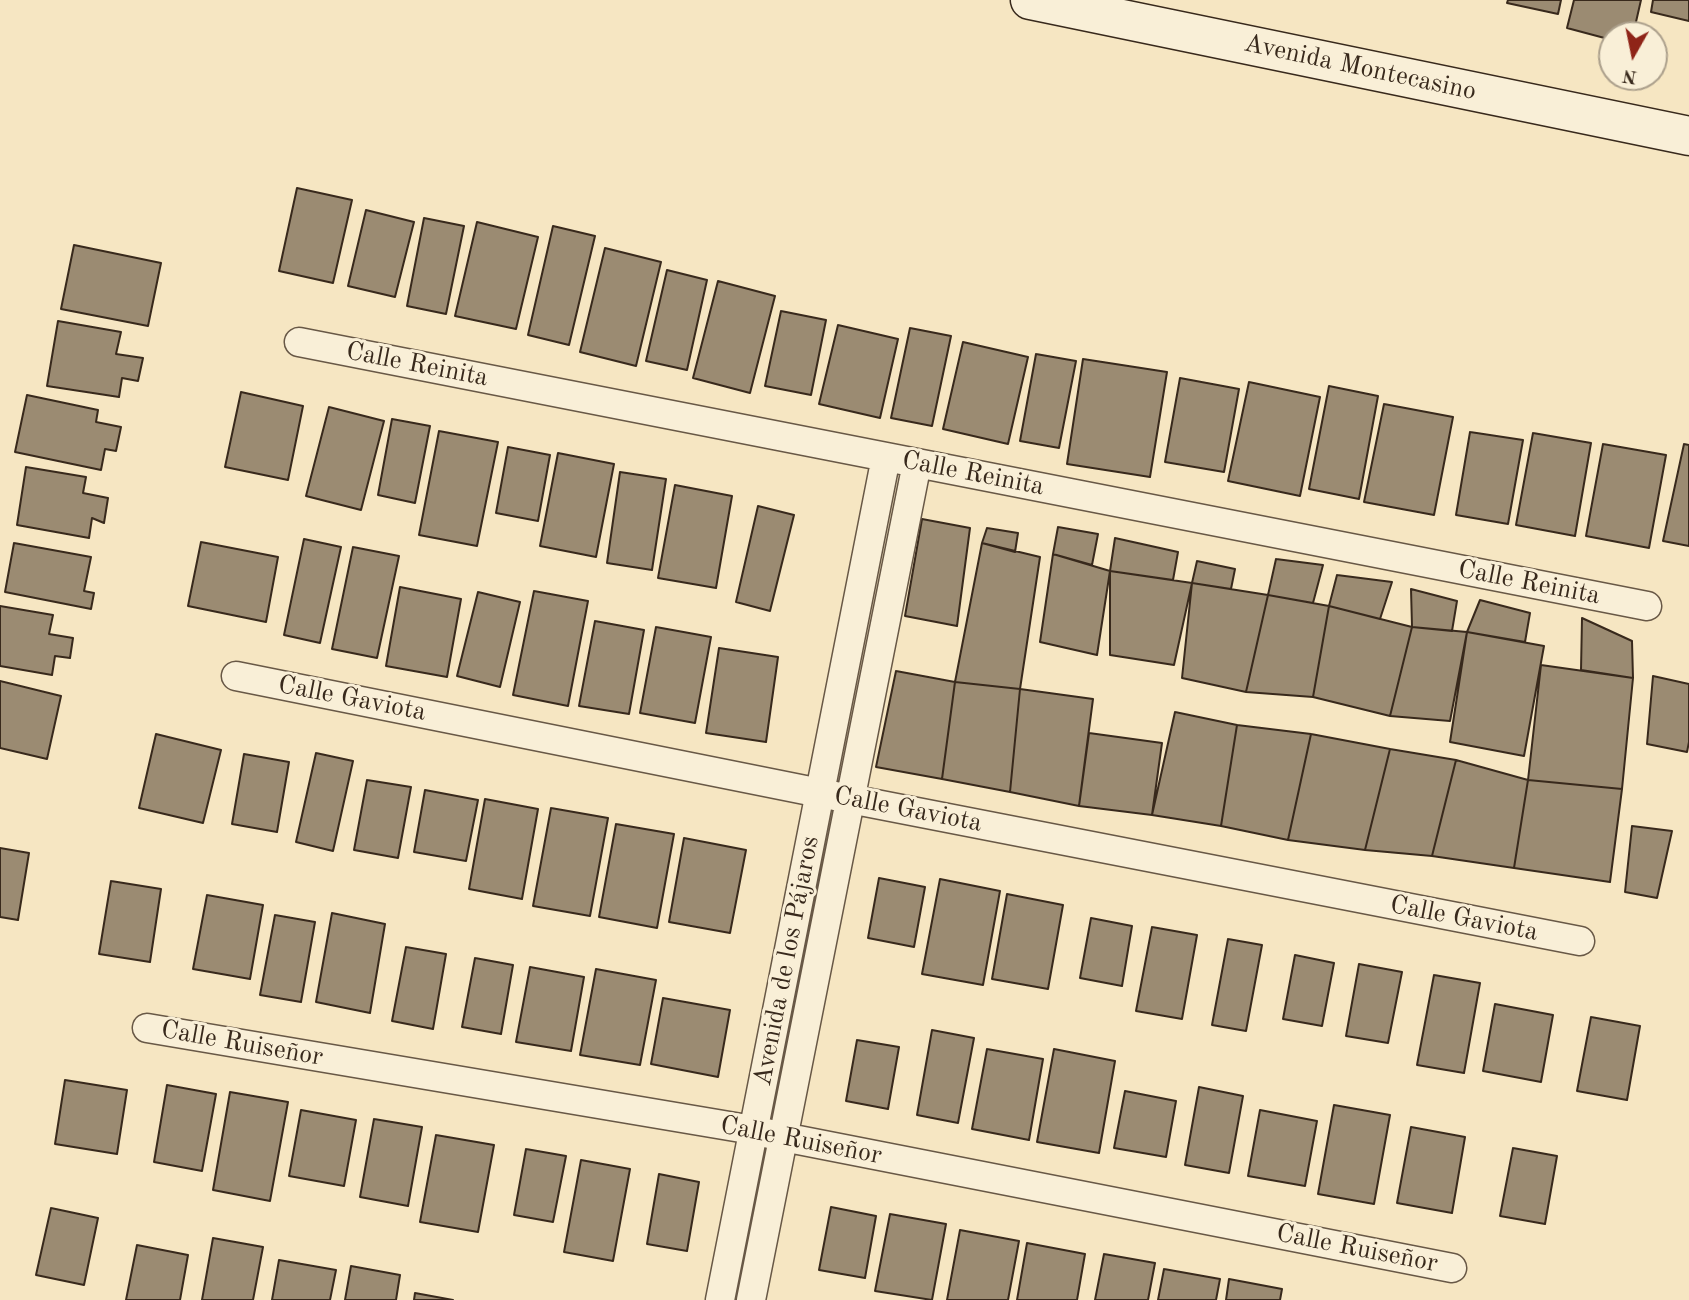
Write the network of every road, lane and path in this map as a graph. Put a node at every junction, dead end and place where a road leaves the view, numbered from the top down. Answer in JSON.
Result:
{"nodes":[{"id":1,"x":1030,"y":0,"type":"edge"},
{"id":2,"x":1689,"y":136,"type":"edge"},
{"id":3,"x":299,"y":342,"type":"dead end"},
{"id":4,"x":886,"y":457,"type":"junction"},
{"id":5,"x":917,"y":463,"type":"junction"},
{"id":6,"x":1647,"y":606,"type":"dead end"},
{"id":7,"x":236,"y":676,"type":"dead end"},
{"id":8,"x":820,"y":793,"type":"junction"},
{"id":9,"x":850,"y":799,"type":"junction"},
{"id":10,"x":1580,"y":941,"type":"dead end"},
{"id":11,"x":146,"y":1028,"type":"dead end"},
{"id":12,"x":753,"y":1130,"type":"junction"},
{"id":13,"x":783,"y":1138,"type":"junction"},
{"id":14,"x":1452,"y":1268,"type":"dead end"},
{"id":15,"x":720,"y":1300,"type":"edge"},
{"id":16,"x":751,"y":1300,"type":"edge"}],
"edges":[{"from":1,"to":2,"type":"street","name":"Avenida Montecasino"},
{"from":3,"to":4,"type":"street","name":"Calle Reinita"},
{"from":4,"to":5,"type":"street","name":"Calle Reinita"},
{"from":4,"to":8,"type":"street","name":"Avenida de los Pájaros"},
{"from":5,"to":6,"type":"street","name":"Calle Reinita"},
{"from":5,"to":9,"type":"street","name":"Avenida de los Pájaros"},
{"from":7,"to":8,"type":"street","name":"Calle Gaviota"},
{"from":8,"to":9,"type":"street","name":"Calle Gaviota"},
{"from":8,"to":12,"type":"street","name":"Avenida de los Pájaros"},
{"from":9,"to":10,"type":"street","name":"Calle Gaviota"},
{"from":9,"to":13,"type":"street","name":"Avenida de los Pájaros"},
{"from":11,"to":12,"type":"street","name":"Calle Ruiseñor"},
{"from":12,"to":13,"type":"street","name":"Calle Ruiseñor"},
{"from":12,"to":15,"type":"street","name":"Avenida de los Pájaros"},
{"from":13,"to":14,"type":"street","name":"Calle Ruiseñor"},
{"from":13,"to":16,"type":"street","name":"Avenida de los Pájaros"}]}
